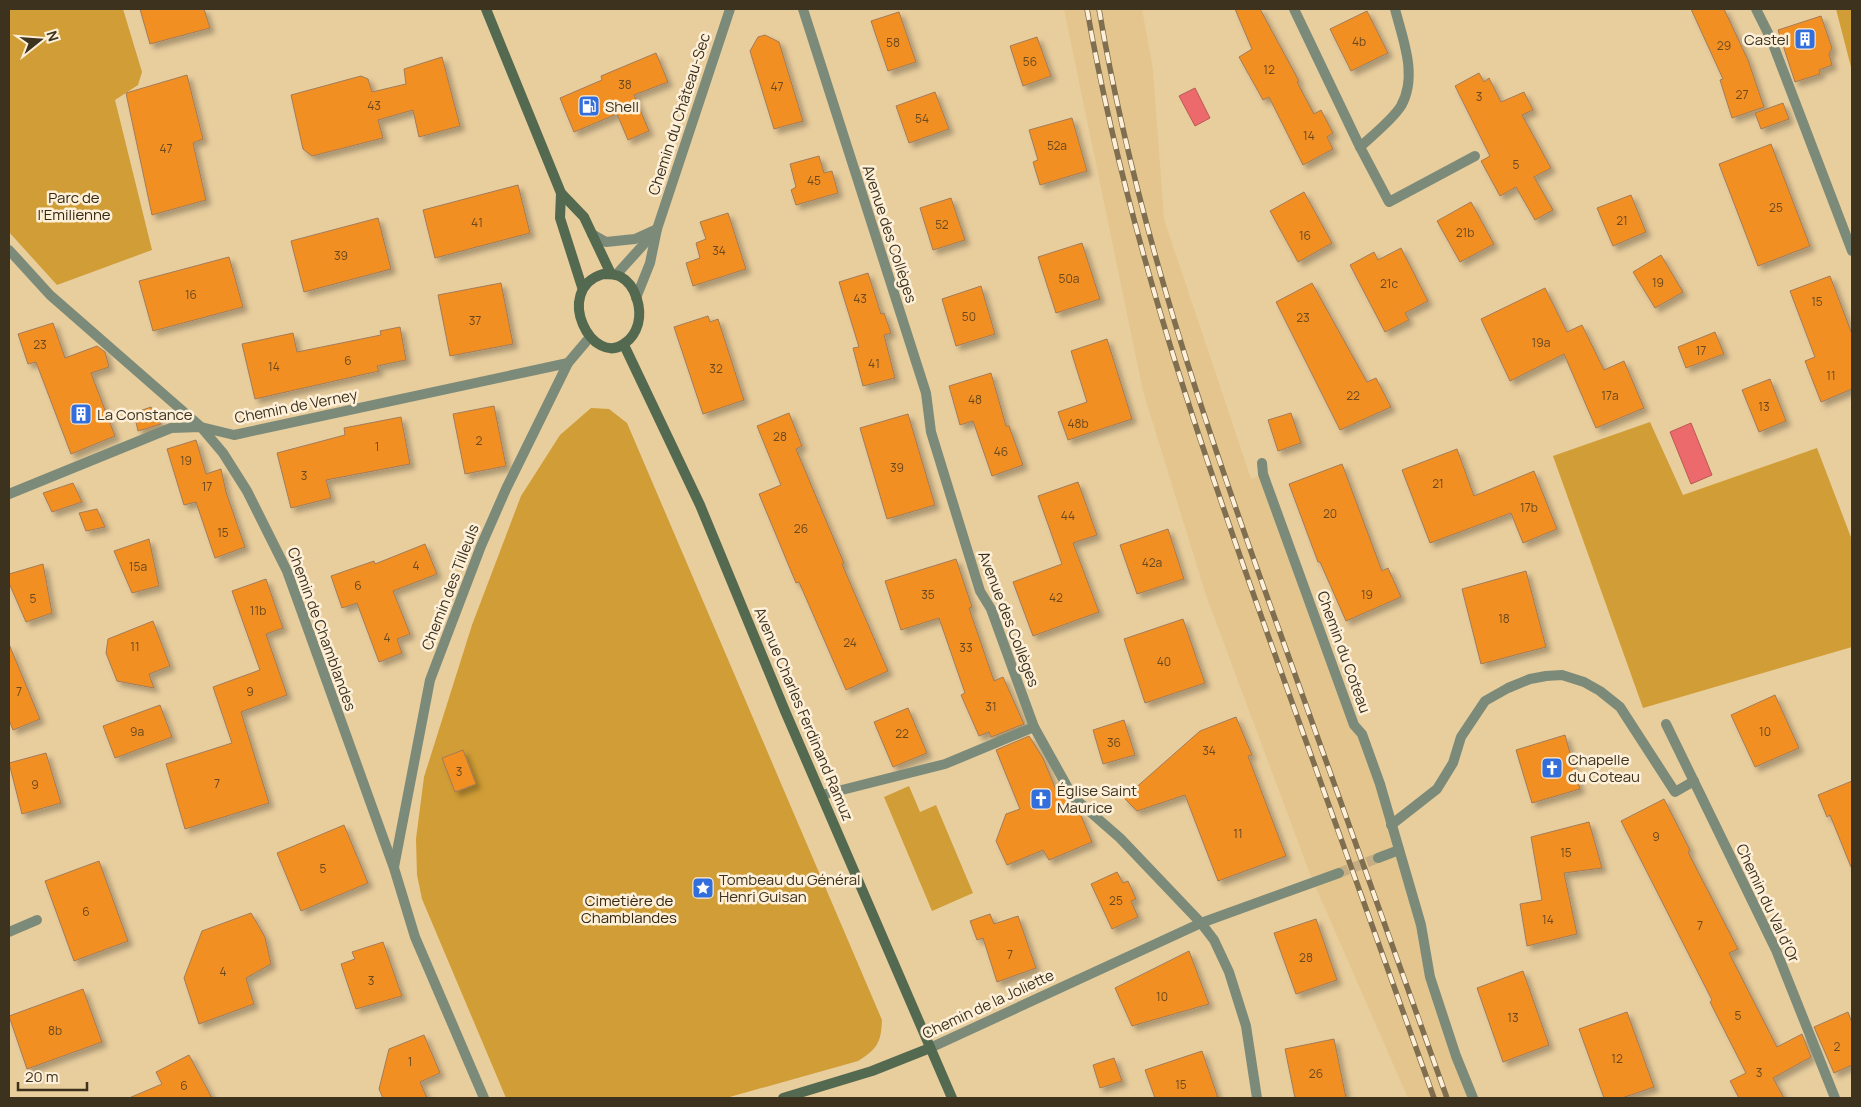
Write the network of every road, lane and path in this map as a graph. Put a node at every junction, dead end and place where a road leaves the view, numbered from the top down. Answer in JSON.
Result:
{"nodes":[{"id":1,"x":486,"y":9,"type":"edge"},
{"id":2,"x":730,"y":9,"type":"edge"},
{"id":3,"x":803,"y":9,"type":"edge"},
{"id":4,"x":1294,"y":9,"type":"edge"},
{"id":5,"x":1395,"y":9,"type":"edge"},
{"id":6,"x":1756,"y":9,"type":"edge"},
{"id":7,"x":1360,"y":147,"type":"junction"},
{"id":8,"x":1475,"y":156,"type":"dead end"},
{"id":9,"x":561,"y":192,"type":"junction"},
{"id":10,"x":657,"y":229,"type":"junction"},
{"id":11,"x":592,"y":234,"type":"junction"},
{"id":12,"x":9,"y":250,"type":"edge"},
{"id":13,"x":1852,"y":251,"type":"edge"},
{"id":14,"x":613,"y":274,"type":"junction"},
{"id":15,"x":582,"y":287,"type":"junction"},
{"id":16,"x":636,"y":298,"type":"junction"},
{"id":17,"x":590,"y":336,"type":"junction"},
{"id":18,"x":624,"y":345,"type":"junction"},
{"id":19,"x":568,"y":363,"type":"junction"},
{"id":20,"x":201,"y":427,"type":"junction"},
{"id":21,"x":1262,"y":463,"type":"dead end"},
{"id":22,"x":9,"y":494,"type":"edge"},
{"id":23,"x":1666,"y":724,"type":"dead end"},
{"id":24,"x":1034,"y":727,"type":"junction"},
{"id":25,"x":1694,"y":781,"type":"junction"},
{"id":26,"x":822,"y":794,"type":"junction"},
{"id":27,"x":1391,"y":825,"type":"junction"},
{"id":28,"x":1399,"y":850,"type":"junction"},
{"id":29,"x":1378,"y":858,"type":"tunnel mouth"},
{"id":30,"x":394,"y":868,"type":"junction"},
{"id":31,"x":1339,"y":873,"type":"tunnel mouth"},
{"id":32,"x":37,"y":920,"type":"dead end"},
{"id":33,"x":1200,"y":923,"type":"junction"},
{"id":34,"x":9,"y":932,"type":"edge"},
{"id":35,"x":930,"y":1048,"type":"junction"},
{"id":36,"x":484,"y":1098,"type":"edge"},
{"id":37,"x":783,"y":1098,"type":"edge"},
{"id":38,"x":952,"y":1098,"type":"edge"},
{"id":39,"x":1257,"y":1098,"type":"edge"},
{"id":40,"x":1473,"y":1098,"type":"edge"},
{"id":41,"x":1835,"y":1098,"type":"edge"}],
"edges":[{"from":1,"to":9,"type":"street"},
{"from":2,"to":10,"type":"street","name":"Chemin du Château-Sec"},
{"from":3,"to":24,"type":"street","name":"Avenue des Collèges"},
{"from":4,"to":7,"type":"street"},
{"from":5,"to":7,"type":"street"},
{"from":6,"to":13,"type":"street"},
{"from":7,"to":8,"type":"street"},
{"from":9,"to":11,"type":"street"},
{"from":9,"to":15,"type":"street"},
{"from":10,"to":11,"type":"street"},
{"from":10,"to":14,"type":"street","name":"Chemin du Château-Sec"},
{"from":10,"to":16,"type":"street","name":"Chemin du Château-Sec"},
{"from":11,"to":14,"type":"street"},
{"from":12,"to":20,"type":"street","name":"Chemin de Chamblandes"},
{"from":14,"to":15,"type":"street"},
{"from":14,"to":16,"type":"street"},
{"from":15,"to":17,"type":"street"},
{"from":16,"to":18,"type":"street"},
{"from":17,"to":18,"type":"street"},
{"from":17,"to":19,"type":"street","name":"Chemin des Tilleuls"},
{"from":18,"to":26,"type":"street","name":"Avenue Charles Ferdinand Ramuz"},
{"from":19,"to":20,"type":"street","name":"Chemin de Verney"},
{"from":19,"to":30,"type":"street","name":"Chemin des Tilleuls"},
{"from":20,"to":22,"type":"street","name":"Chemin de Verney"},
{"from":20,"to":30,"type":"street","name":"Chemin de Chamblandes"},
{"from":21,"to":27,"type":"street","name":"Chemin du Coteau"},
{"from":23,"to":25,"type":"street","name":"Chemin du Val d'Or"},
{"from":24,"to":26,"type":"street"},
{"from":24,"to":33,"type":"street","name":"Avenue des Collèges"},
{"from":25,"to":27,"type":"street"},
{"from":25,"to":41,"type":"street","name":"Chemin du Val d'Or"},
{"from":26,"to":35,"type":"street","name":"Avenue Charles Ferdinand Ramuz"},
{"from":27,"to":28,"type":"street","name":"Chemin du Coteau"},
{"from":28,"to":29,"type":"street"},
{"from":28,"to":40,"type":"street","name":"Chemin du Coteau"},
{"from":30,"to":36,"type":"street","name":"Chemin de Chamblandes"},
{"from":31,"to":33,"type":"street"},
{"from":32,"to":34,"type":"street"},
{"from":33,"to":35,"type":"street","name":"Chemin de la Joliette"},
{"from":33,"to":39,"type":"street","name":"Avenue des Collèges"},
{"from":35,"to":37,"type":"street","name":"Chemin de la Joliette"},
{"from":35,"to":38,"type":"street","name":"Avenue Charles Ferdinand Ramuz"}]}
